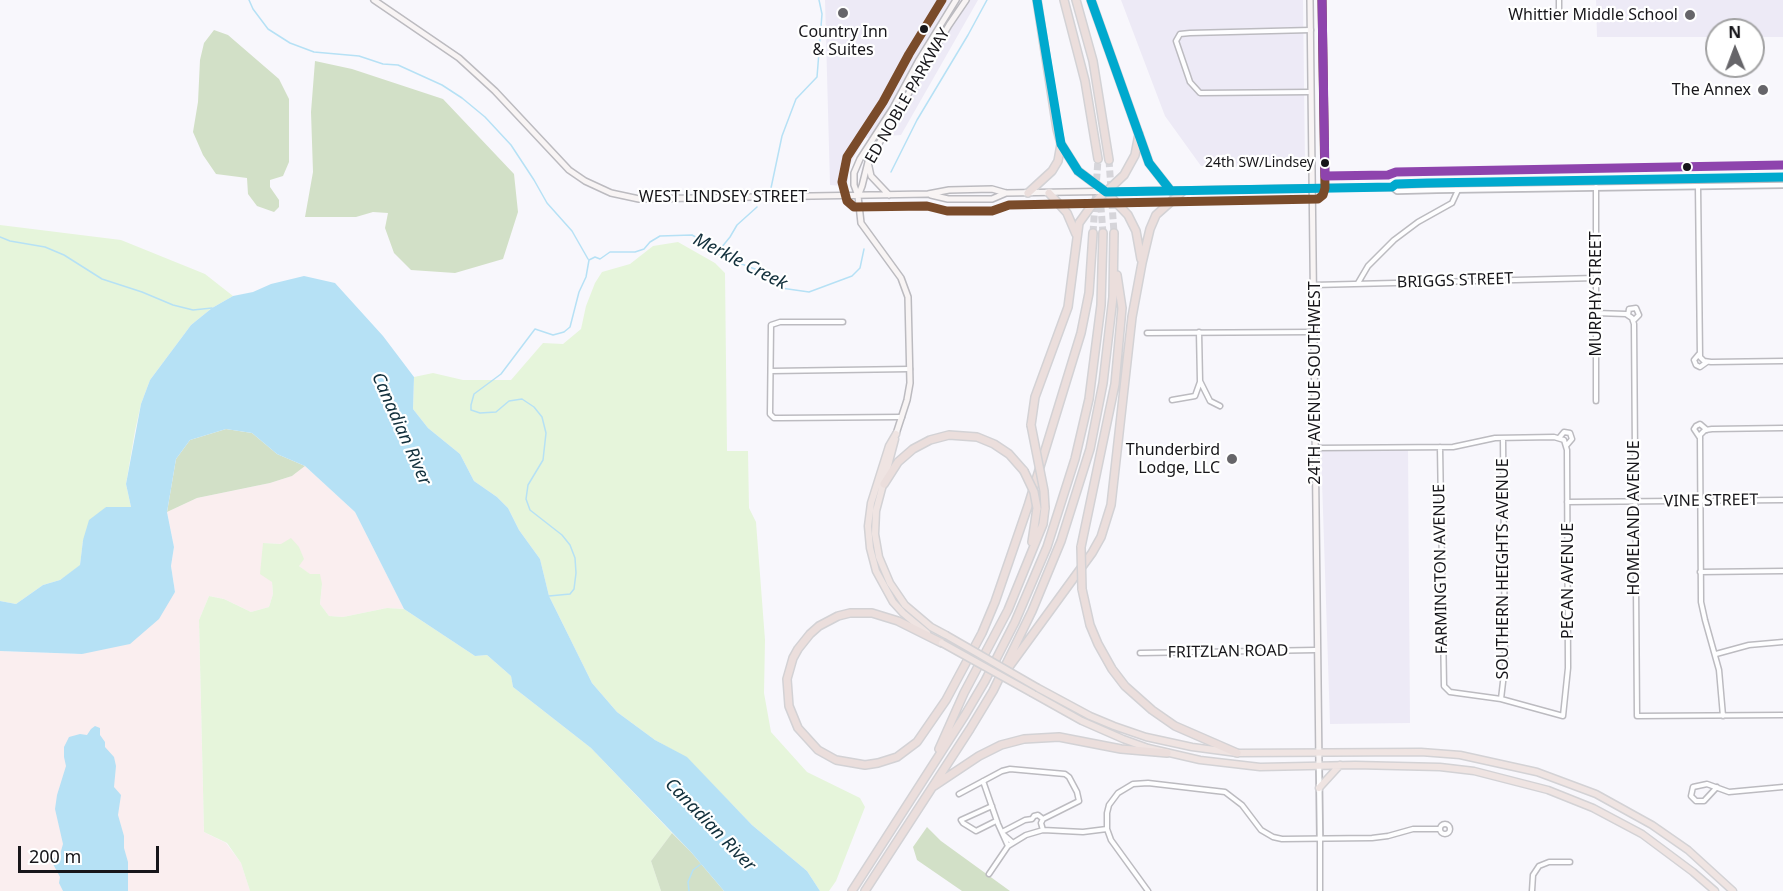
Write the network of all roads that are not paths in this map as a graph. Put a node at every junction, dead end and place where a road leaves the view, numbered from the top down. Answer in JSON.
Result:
{"nodes":[{"id":1,"x":374,"y":0,"type":"edge"},
{"id":2,"x":956,"y":0,"type":"edge"},
{"id":3,"x":966,"y":0,"type":"edge"},
{"id":4,"x":1037,"y":0,"type":"edge"},
{"id":5,"x":1064,"y":0,"type":"edge"},
{"id":6,"x":1076,"y":0,"type":"edge"},
{"id":7,"x":1090,"y":0,"type":"edge"},
{"id":8,"x":1310,"y":0,"type":"edge"},
{"id":9,"x":1559,"y":0,"type":"edge"},
{"id":10,"x":1559,"y":10,"type":"dead end"},
{"id":11,"x":1311,"y":30,"type":"junction"},
{"id":12,"x":1311,"y":92,"type":"junction"},
{"id":13,"x":1138,"y":134,"type":"junction"},
{"id":14,"x":1061,"y":144,"type":"junction"},
{"id":15,"x":1098,"y":159,"type":"tunnel mouth"},
{"id":16,"x":1109,"y":160,"type":"tunnel mouth"},
{"id":17,"x":868,"y":162,"type":"junction"},
{"id":18,"x":1740,"y":177,"type":"junction"},
{"id":19,"x":1758,"y":177,"type":"junction"},
{"id":20,"x":1783,"y":177,"type":"edge"},
{"id":21,"x":1579,"y":180,"type":"junction"},
{"id":22,"x":1600,"y":180,"type":"junction"},
{"id":23,"x":1459,"y":182,"type":"junction"},
{"id":24,"x":1437,"y":183,"type":"junction"},
{"id":25,"x":1783,"y":184,"type":"edge"},
{"id":26,"x":1740,"y":185,"type":"junction"},
{"id":27,"x":1759,"y":185,"type":"junction"},
{"id":28,"x":1698,"y":186,"type":"junction"},
{"id":29,"x":1392,"y":187,"type":"junction"},
{"id":30,"x":1598,"y":187,"type":"junction"},
{"id":31,"x":1579,"y":188,"type":"junction"},
{"id":32,"x":1313,"y":189,"type":"junction"},
{"id":33,"x":1437,"y":190,"type":"junction"},
{"id":34,"x":1458,"y":190,"type":"junction"},
{"id":35,"x":1171,"y":191,"type":"junction"},
{"id":36,"x":1183,"y":191,"type":"junction"},
{"id":37,"x":1106,"y":192,"type":"junction"},
{"id":38,"x":1028,"y":193,"type":"junction"},
{"id":39,"x":1049,"y":193,"type":"junction"},
{"id":40,"x":928,"y":194,"type":"junction"},
{"id":41,"x":1006,"y":194,"type":"junction"},
{"id":42,"x":889,"y":195,"type":"junction"},
{"id":43,"x":858,"y":196,"type":"junction"},
{"id":44,"x":1102,"y":233,"type":"tunnel mouth"},
{"id":45,"x":1114,"y":233,"type":"tunnel mouth"},
{"id":46,"x":1093,"y":234,"type":"tunnel mouth"},
{"id":47,"x":1077,"y":236,"type":"junction"},
{"id":48,"x":1114,"y":257,"type":"junction"},
{"id":49,"x":1142,"y":262,"type":"junction"},
{"id":50,"x":1596,"y":278,"type":"junction"},
{"id":51,"x":1358,"y":283,"type":"junction"},
{"id":52,"x":1314,"y":285,"type":"junction"},
{"id":53,"x":1596,"y":314,"type":"junction"},
{"id":54,"x":1628,"y":315,"type":"junction"},
{"id":55,"x":1633,"y":321,"type":"junction"},
{"id":56,"x":843,"y":322,"type":"dead end"},
{"id":57,"x":1199,"y":332,"type":"junction"},
{"id":58,"x":1315,"y":332,"type":"junction"},
{"id":59,"x":1147,"y":333,"type":"dead end"},
{"id":60,"x":1699,"y":353,"type":"junction"},
{"id":61,"x":1705,"y":361,"type":"junction"},
{"id":62,"x":1781,"y":361,"type":"edge"},
{"id":63,"x":910,"y":369,"type":"junction"},
{"id":64,"x":771,"y":371,"type":"junction"},
{"id":65,"x":1200,"y":381,"type":"junction"},
{"id":66,"x":1172,"y":400,"type":"dead end"},
{"id":67,"x":1596,"y":401,"type":"dead end"},
{"id":68,"x":1220,"y":406,"type":"dead end"},
{"id":69,"x":902,"y":417,"type":"junction"},
{"id":70,"x":1783,"y":428,"type":"edge"},
{"id":71,"x":1705,"y":431,"type":"junction"},
{"id":72,"x":896,"y":434,"type":"junction"},
{"id":73,"x":1503,"y":438,"type":"junction"},
{"id":74,"x":1700,"y":438,"type":"junction"},
{"id":75,"x":1561,"y":439,"type":"junction"},
{"id":76,"x":1566,"y":446,"type":"junction"},
{"id":77,"x":1440,"y":447,"type":"junction"},
{"id":78,"x":1316,"y":448,"type":"junction"},
{"id":79,"x":884,"y":484,"type":"junction"},
{"id":80,"x":1783,"y":500,"type":"edge"},
{"id":81,"x":1700,"y":501,"type":"junction"},
{"id":82,"x":1567,"y":502,"type":"junction"},
{"id":83,"x":1634,"y":502,"type":"junction"},
{"id":84,"x":1783,"y":571,"type":"edge"},
{"id":85,"x":1700,"y":572,"type":"junction"},
{"id":86,"x":1018,"y":587,"type":"junction"},
{"id":87,"x":1783,"y":642,"type":"edge"},
{"id":88,"x":942,"y":643,"type":"junction"},
{"id":89,"x":1316,"y":650,"type":"junction"},
{"id":90,"x":1140,"y":652,"type":"dead end"},
{"id":91,"x":1716,"y":654,"type":"junction"},
{"id":92,"x":993,"y":691,"type":"junction"},
{"id":93,"x":1501,"y":699,"type":"junction"},
{"id":94,"x":1783,"y":715,"type":"edge"},
{"id":95,"x":1723,"y":716,"type":"junction"},
{"id":96,"x":1319,"y":752,"type":"junction"},
{"id":97,"x":1167,"y":753,"type":"junction"},
{"id":98,"x":1237,"y":753,"type":"junction"},
{"id":99,"x":1340,"y":765,"type":"junction"},
{"id":100,"x":1319,"y":766,"type":"junction"},
{"id":101,"x":930,"y":770,"type":"junction"},
{"id":102,"x":983,"y":781,"type":"junction"},
{"id":103,"x":932,"y":787,"type":"junction"},
{"id":104,"x":1717,"y":787,"type":"junction"},
{"id":105,"x":1783,"y":787,"type":"edge"},
{"id":106,"x":1319,"y":788,"type":"junction"},
{"id":107,"x":959,"y":794,"type":"dead end"},
{"id":108,"x":992,"y":806,"type":"junction"},
{"id":109,"x":1043,"y":820,"type":"junction"},
{"id":110,"x":996,"y":821,"type":"junction"},
{"id":111,"x":1107,"y":828,"type":"junction"},
{"id":112,"x":1440,"y":828,"type":"dead end"},
{"id":113,"x":1044,"y":830,"type":"junction"},
{"id":114,"x":1002,"y":833,"type":"junction"},
{"id":115,"x":1320,"y":840,"type":"junction"},
{"id":116,"x":1010,"y":844,"type":"junction"},
{"id":117,"x":1570,"y":862,"type":"dead end"},
{"id":118,"x":989,"y":874,"type":"dead end"},
{"id":119,"x":852,"y":891,"type":"edge"},
{"id":120,"x":865,"y":891,"type":"edge"},
{"id":121,"x":1148,"y":891,"type":"edge"},
{"id":122,"x":1320,"y":891,"type":"edge"},
{"id":123,"x":1532,"y":891,"type":"edge"},
{"id":124,"x":1715,"y":891,"type":"edge"},
{"id":125,"x":1733,"y":891,"type":"edge"}],
"edges":[{"from":1,"to":43,"type":"main road","name":"WEST LINDSEY STREET"},
{"from":2,"to":43,"type":"main road","name":"ED NOBLE PARKWAY"},
{"from":3,"to":17,"type":"main road","name":"ED NOBLE PARKWAY"},
{"from":4,"to":14,"type":"highway"},
{"from":5,"to":15,"type":"highway"},
{"from":6,"to":16,"type":"highway"},
{"from":7,"to":13,"type":"highway"},
{"from":8,"to":11,"type":"main road","name":"24TH AVENUE SOUTHWEST"},
{"from":9,"to":10,"type":"street"},
{"from":11,"to":12,"type":"main road","name":"24TH AVENUE SOUTHWEST"},
{"from":11,"to":12,"type":"street"},
{"from":12,"to":32,"type":"main road","name":"24TH AVENUE SOUTHWEST"},
{"from":13,"to":35,"type":"highway"},
{"from":13,"to":37,"type":"highway"},
{"from":14,"to":37,"type":"highway"},
{"from":14,"to":38,"type":"highway"},
{"from":17,"to":42,"type":"main road"},
{"from":17,"to":43,"type":"main road","name":"ED NOBLE PARKWAY"},
{"from":18,"to":19,"type":"street","name":"WEST LINDSEY STREET"},
{"from":18,"to":22,"type":"street","name":"WEST LINDSEY STREET"},
{"from":18,"to":26,"type":"street"},
{"from":19,"to":20,"type":"street","name":"WEST LINDSEY STREET"},
{"from":19,"to":27,"type":"street"},
{"from":21,"to":22,"type":"street","name":"WEST LINDSEY STREET"},
{"from":21,"to":23,"type":"street","name":"WEST LINDSEY STREET"},
{"from":21,"to":31,"type":"street"},
{"from":22,"to":30,"type":"street"},
{"from":23,"to":24,"type":"street","name":"WEST LINDSEY STREET"},
{"from":23,"to":34,"type":"street"},
{"from":24,"to":29,"type":"street","name":"WEST LINDSEY STREET"},
{"from":24,"to":33,"type":"street"},
{"from":25,"to":27,"type":"street","name":"WEST LINDSEY STREET"},
{"from":26,"to":27,"type":"street","name":"WEST LINDSEY STREET"},
{"from":26,"to":28,"type":"street","name":"WEST LINDSEY STREET"},
{"from":28,"to":30,"type":"street","name":"WEST LINDSEY STREET"},
{"from":28,"to":60,"type":"street"},
{"from":29,"to":32,"type":"street","name":"WEST LINDSEY STREET"},
{"from":29,"to":33,"type":"street","name":"WEST LINDSEY STREET"},
{"from":30,"to":31,"type":"street","name":"WEST LINDSEY STREET"},
{"from":30,"to":50,"type":"street","name":"MURPHY STREET"},
{"from":31,"to":34,"type":"street","name":"WEST LINDSEY STREET"},
{"from":32,"to":36,"type":"main road","name":"WEST LINDSEY STREET"},
{"from":32,"to":52,"type":"main road","name":"24TH AVENUE SOUTHWEST"},
{"from":33,"to":34,"type":"street","name":"WEST LINDSEY STREET"},
{"from":34,"to":51,"type":"street"},
{"from":35,"to":36,"type":"main road","name":"WEST LINDSEY STREET"},
{"from":35,"to":37,"type":"main road","name":"WEST LINDSEY STREET"},
{"from":36,"to":49,"type":"highway"},
{"from":37,"to":39,"type":"main road","name":"WEST LINDSEY STREET"},
{"from":37,"to":47,"type":"highway"},
{"from":37,"to":49,"type":"highway"},
{"from":38,"to":39,"type":"main road","name":"WEST LINDSEY STREET"},
{"from":38,"to":41,"type":"main road","name":"WEST LINDSEY STREET"},
{"from":39,"to":47,"type":"highway"},
{"from":40,"to":41,"type":"main road","name":"WEST LINDSEY STREET"},
{"from":40,"to":41,"type":"main road","name":"WEST LINDSEY STREET"},
{"from":40,"to":42,"type":"main road","name":"WEST LINDSEY STREET"},
{"from":42,"to":43,"type":"main road","name":"WEST LINDSEY STREET"},
{"from":43,"to":63,"type":"main road","name":"ED NOBLE PARKWAY"},
{"from":44,"to":101,"type":"highway"},
{"from":45,"to":48,"type":"highway"},
{"from":46,"to":88,"type":"highway"},
{"from":47,"to":86,"type":"highway","bridge":true},
{"from":48,"to":92,"type":"highway"},
{"from":48,"to":98,"type":"highway","bridge":true},
{"from":49,"to":92,"type":"highway"},
{"from":50,"to":51,"type":"street","name":"BRIGGS STREET"},
{"from":50,"to":53,"type":"street","name":"MURPHY STREET"},
{"from":51,"to":52,"type":"street","name":"BRIGGS STREET"},
{"from":52,"to":58,"type":"main road","name":"24TH AVENUE SOUTHWEST"},
{"from":53,"to":54,"type":"street"},
{"from":53,"to":67,"type":"street","name":"MURPHY STREET"},
{"from":54,"to":55,"type":"street"},
{"from":54,"to":55,"type":"street"},
{"from":55,"to":83,"type":"street","name":"HOMELAND AVENUE"},
{"from":56,"to":64,"type":"street"},
{"from":57,"to":58,"type":"street"},
{"from":57,"to":59,"type":"street"},
{"from":57,"to":65,"type":"street"},
{"from":58,"to":78,"type":"main road","name":"24TH AVENUE SOUTHWEST"},
{"from":60,"to":61,"type":"street"},
{"from":60,"to":61,"type":"street"},
{"from":61,"to":62,"type":"street"},
{"from":63,"to":64,"type":"street"},
{"from":63,"to":69,"type":"main road","name":"ED NOBLE PARKWAY"},
{"from":64,"to":69,"type":"street"},
{"from":65,"to":66,"type":"street"},
{"from":65,"to":68,"type":"street"},
{"from":69,"to":72,"type":"main road","name":"ED NOBLE PARKWAY"},
{"from":70,"to":71,"type":"street"},
{"from":71,"to":74,"type":"street"},
{"from":71,"to":74,"type":"street"},
{"from":72,"to":79,"type":"highway"},
{"from":72,"to":88,"type":"highway"},
{"from":73,"to":75,"type":"street"},
{"from":73,"to":77,"type":"street"},
{"from":73,"to":93,"type":"street","name":"SOUTHERN HEIGHTS AVENUE"},
{"from":74,"to":81,"type":"street"},
{"from":75,"to":76,"type":"street","name":"PECAN AVENUE"},
{"from":75,"to":76,"type":"street"},
{"from":76,"to":82,"type":"street","name":"PECAN AVENUE"},
{"from":77,"to":78,"type":"street"},
{"from":77,"to":93,"type":"street","name":"FARMINGTON AVENUE"},
{"from":78,"to":89,"type":"main road","name":"24TH AVENUE SOUTHWEST"},
{"from":79,"to":86,"type":"highway","bridge":true},
{"from":79,"to":98,"type":"highway","bridge":true},
{"from":80,"to":81,"type":"street","name":"VINE STREET"},
{"from":81,"to":83,"type":"street","name":"VINE STREET"},
{"from":81,"to":85,"type":"street"},
{"from":82,"to":83,"type":"street","name":"VINE STREET"},
{"from":82,"to":93,"type":"street","name":"PECAN AVENUE"},
{"from":83,"to":95,"type":"street","name":"HOMELAND AVENUE"},
{"from":84,"to":85,"type":"street"},
{"from":85,"to":91,"type":"street"},
{"from":86,"to":101,"type":"highway"},
{"from":87,"to":91,"type":"street"},
{"from":88,"to":97,"type":"highway","bridge":true},
{"from":89,"to":90,"type":"street","name":"FRITZLAN ROAD"},
{"from":89,"to":96,"type":"main road","name":"24TH AVENUE SOUTHWEST"},
{"from":91,"to":95,"type":"street"},
{"from":92,"to":103,"type":"highway"},
{"from":94,"to":95,"type":"street"},
{"from":96,"to":98,"type":"highway"},
{"from":96,"to":100,"type":"main road","name":"24TH AVENUE SOUTHWEST"},
{"from":96,"to":125,"type":"highway"},
{"from":97,"to":100,"type":"highway"},
{"from":97,"to":103,"type":"highway"},
{"from":99,"to":100,"type":"highway"},
{"from":99,"to":106,"type":"highway"},
{"from":99,"to":124,"type":"highway"},
{"from":100,"to":106,"type":"street"},
{"from":101,"to":119,"type":"highway"},
{"from":102,"to":107,"type":"street"},
{"from":102,"to":108,"type":"street"},
{"from":102,"to":109,"type":"street"},
{"from":103,"to":120,"type":"highway"},
{"from":104,"to":104,"type":"street"},
{"from":104,"to":105,"type":"street"},
{"from":106,"to":115,"type":"street"},
{"from":108,"to":110,"type":"street"},
{"from":108,"to":110,"type":"street"},
{"from":109,"to":113,"type":"street"},
{"from":109,"to":114,"type":"street"},
{"from":110,"to":114,"type":"street"},
{"from":111,"to":113,"type":"street"},
{"from":111,"to":115,"type":"street"},
{"from":111,"to":121,"type":"street"},
{"from":112,"to":115,"type":"street"},
{"from":113,"to":116,"type":"street"},
{"from":114,"to":116,"type":"street"},
{"from":115,"to":122,"type":"street"},
{"from":116,"to":118,"type":"street"},
{"from":117,"to":123,"type":"street"}]}
